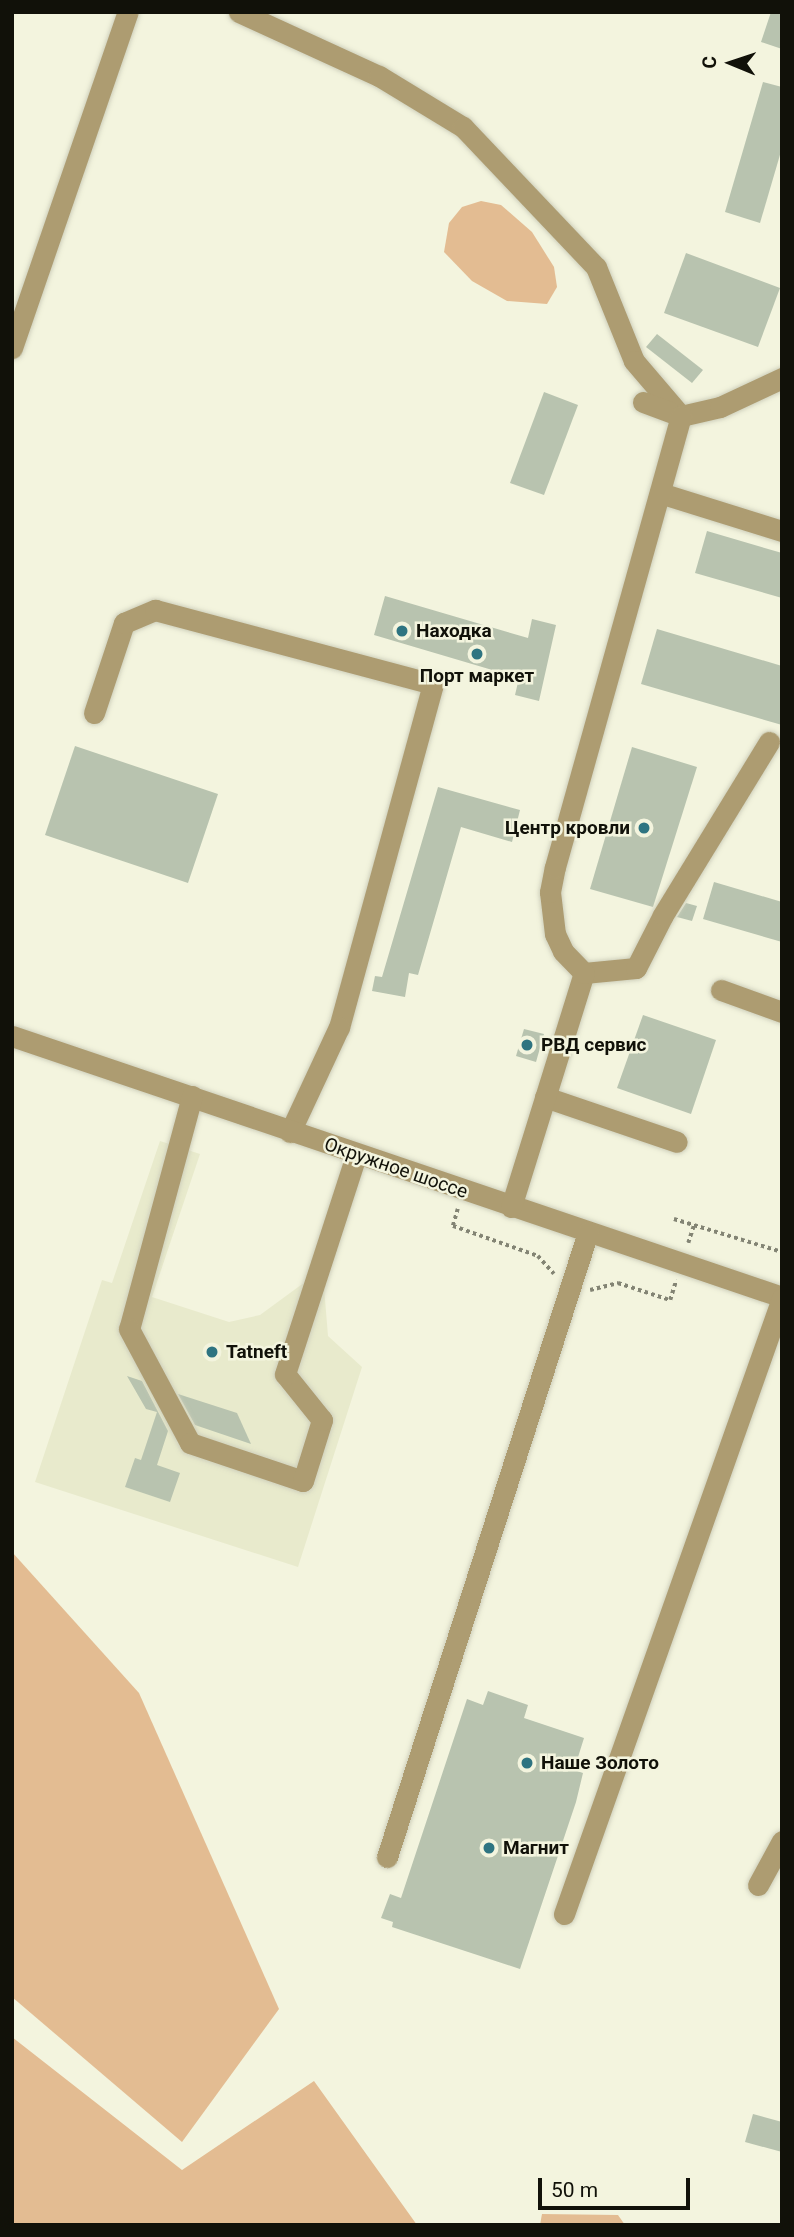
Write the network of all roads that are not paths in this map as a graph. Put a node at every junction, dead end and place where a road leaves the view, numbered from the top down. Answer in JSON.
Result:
{"nodes":[{"id":1,"x":128,"y":12,"type":"edge"},
{"id":2,"x":239,"y":12,"type":"edge"},
{"id":3,"x":12,"y":348,"type":"edge"},
{"id":4,"x":782,"y":378,"type":"edge"},
{"id":5,"x":643,"y":402,"type":"dead end"},
{"id":6,"x":681,"y":416,"type":"junction"},
{"id":7,"x":660,"y":493,"type":"junction"},
{"id":8,"x":782,"y":531,"type":"edge"},
{"id":9,"x":94,"y":713,"type":"dead end"},
{"id":10,"x":769,"y":742,"type":"dead end"},
{"id":11,"x":584,"y":973,"type":"junction"},
{"id":12,"x":721,"y":990,"type":"dead end"},
{"id":13,"x":782,"y":1012,"type":"edge"},
{"id":14,"x":12,"y":1036,"type":"edge"},
{"id":15,"x":192,"y":1096,"type":"junction"},
{"id":16,"x":545,"y":1097,"type":"junction"},
{"id":17,"x":290,"y":1132,"type":"junction"},
{"id":18,"x":677,"y":1142,"type":"dead end"},
{"id":19,"x":356,"y":1155,"type":"junction"},
{"id":20,"x":511,"y":1207,"type":"junction"},
{"id":21,"x":588,"y":1232,"type":"junction"},
{"id":22,"x":782,"y":1297,"type":"edge"},
{"id":23,"x":782,"y":1841,"type":"edge"},
{"id":24,"x":387,"y":1857,"type":"dead end"},
{"id":25,"x":758,"y":1885,"type":"dead end"},
{"id":26,"x":564,"y":1914,"type":"dead end"}],
"edges":[{"from":1,"to":3,"type":"street"},
{"from":2,"to":6,"type":"street"},
{"from":4,"to":6,"type":"street"},
{"from":5,"to":6,"type":"street"},
{"from":6,"to":7,"type":"street"},
{"from":7,"to":8,"type":"street"},
{"from":7,"to":11,"type":"street"},
{"from":9,"to":17,"type":"street"},
{"from":10,"to":11,"type":"street"},
{"from":11,"to":16,"type":"street"},
{"from":12,"to":13,"type":"street"},
{"from":14,"to":15,"type":"street","name":"Окружное шоссе"},
{"from":15,"to":17,"type":"street","name":"Окружное шоссе"},
{"from":15,"to":19,"type":"street"},
{"from":16,"to":18,"type":"street"},
{"from":16,"to":20,"type":"street"},
{"from":17,"to":19,"type":"street","name":"Окружное шоссе"},
{"from":19,"to":20,"type":"street","name":"Окружное шоссе"},
{"from":20,"to":21,"type":"street","name":"Окружное шоссе"},
{"from":21,"to":22,"type":"street","name":"Окружное шоссе"},
{"from":21,"to":24,"type":"street"},
{"from":22,"to":26,"type":"street"},
{"from":23,"to":25,"type":"street"}]}
